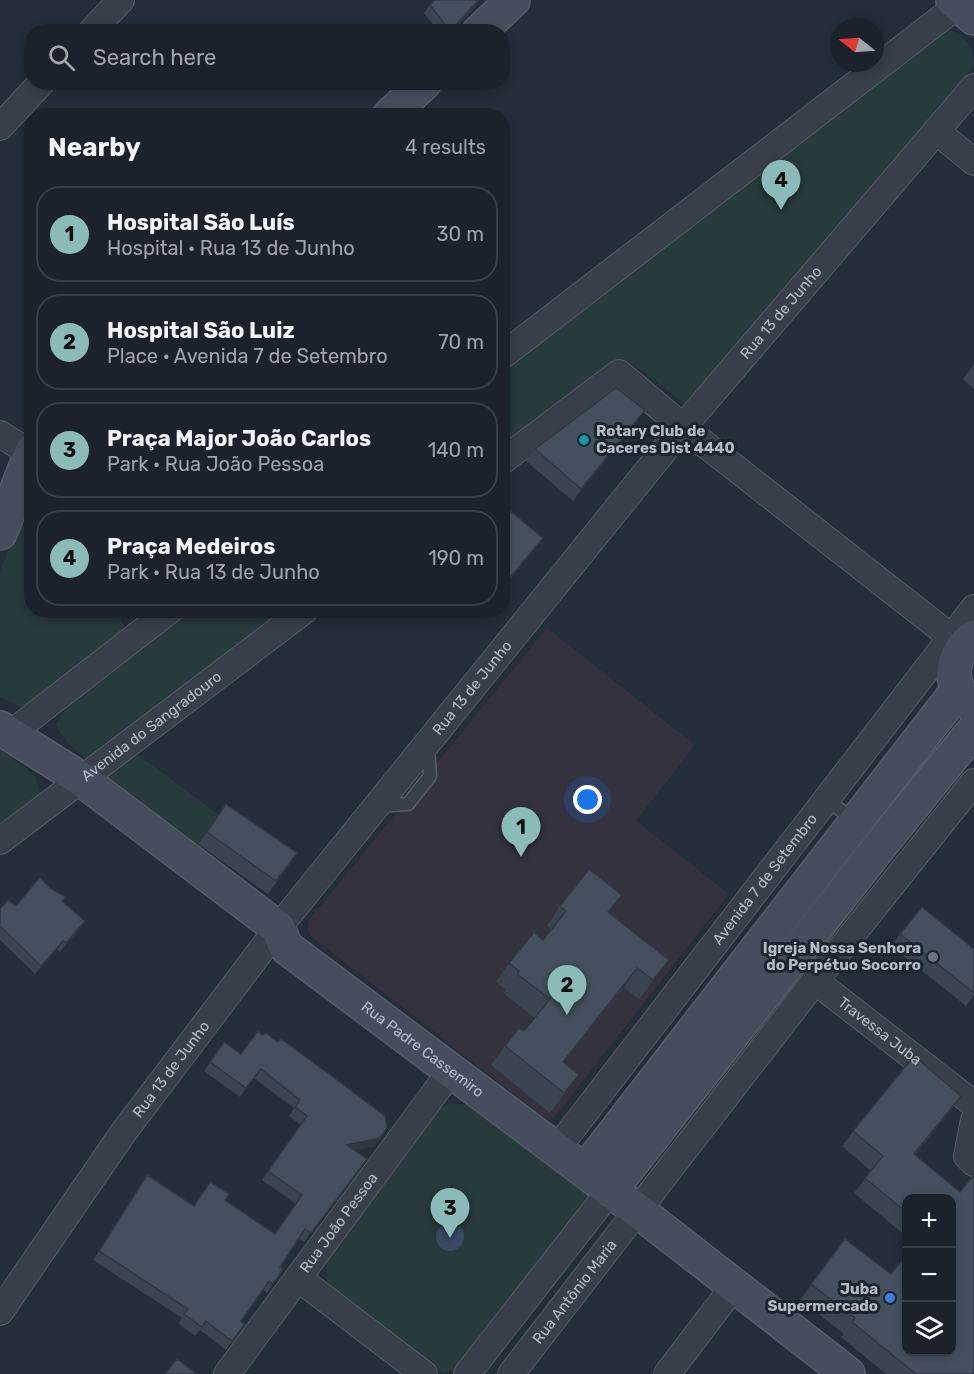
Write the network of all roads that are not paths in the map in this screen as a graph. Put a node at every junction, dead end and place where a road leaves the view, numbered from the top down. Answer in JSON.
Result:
{"nodes":[{"id":1,"x":121,"y":0,"type":"edge"},
{"id":2,"x":963,"y":6,"type":"edge"},
{"id":3,"x":98,"y":24,"type":"edge"},
{"id":4,"x":974,"y":87,"type":"edge"},
{"id":5,"x":35,"y":90,"type":"edge"},
{"id":6,"x":416,"y":90,"type":"edge"},
{"id":7,"x":397,"y":108,"type":"edge"},
{"id":8,"x":0,"y":127,"type":"edge"},
{"id":9,"x":936,"y":132,"type":"junction"},
{"id":10,"x":974,"y":162,"type":"edge"},
{"id":11,"x":510,"y":350,"type":"edge"},
{"id":12,"x":683,"y":427,"type":"junction"},
{"id":13,"x":0,"y":434,"type":"edge"},
{"id":14,"x":24,"y":448,"type":"edge"},
{"id":15,"x":510,"y":455,"type":"edge"},
{"id":16,"x":24,"y":470,"type":"edge"},
{"id":17,"x":0,"y":533,"type":"edge"},
{"id":18,"x":974,"y":608,"type":"edge"},
{"id":19,"x":159,"y":618,"type":"edge"},
{"id":20,"x":294,"y":618,"type":"edge"},
{"id":21,"x":963,"y":639,"type":"edge"},
{"id":22,"x":966,"y":698,"type":"edge"},
{"id":23,"x":974,"y":730,"type":"edge"},
{"id":24,"x":5,"y":731,"type":"edge"},
{"id":25,"x":81,"y":779,"type":"junction"},
{"id":26,"x":974,"y":782,"type":"edge"},
{"id":27,"x":826,"y":800,"type":"junction"},
{"id":28,"x":856,"y":822,"type":"junction"},
{"id":29,"x":0,"y":841,"type":"edge"},
{"id":30,"x":896,"y":853,"type":"junction"},
{"id":31,"x":278,"y":928,"type":"junction"},
{"id":32,"x":815,"y":981,"type":"junction"},
{"id":33,"x":751,"y":982,"type":"junction"},
{"id":34,"x":451,"y":1071,"type":"junction"},
{"id":35,"x":637,"y":1075,"type":"junction"},
{"id":36,"x":974,"y":1104,"type":"edge"},
{"id":37,"x":690,"y":1115,"type":"junction"},
{"id":38,"x":974,"y":1120,"type":"edge"},
{"id":39,"x":556,"y":1150,"type":"junction"},
{"id":40,"x":974,"y":1163,"type":"edge"},
{"id":41,"x":598,"y":1181,"type":"junction"},
{"id":42,"x":637,"y":1210,"type":"junction"},
{"id":43,"x":298,"y":1278,"type":"junction"},
{"id":44,"x":735,"y":1285,"type":"junction"},
{"id":45,"x":0,"y":1312,"type":"edge"},
{"id":46,"x":227,"y":1374,"type":"edge"},
{"id":47,"x":424,"y":1374,"type":"edge"},
{"id":48,"x":467,"y":1374,"type":"edge"},
{"id":49,"x":511,"y":1374,"type":"edge"},
{"id":50,"x":667,"y":1374,"type":"edge"},
{"id":51,"x":848,"y":1374,"type":"edge"}],
"edges":[{"from":1,"to":3,"type":"street"},
{"from":2,"to":11,"type":"street"},
{"from":4,"to":9,"type":"street","name":"Rua 13 de Junho"},
{"from":5,"to":8,"type":"street"},
{"from":6,"to":7,"type":"main road"},
{"from":9,"to":10,"type":"street"},
{"from":9,"to":12,"type":"street","name":"Rua 13 de Junho"},
{"from":12,"to":15,"type":"street"},
{"from":12,"to":21,"type":"street"},
{"from":12,"to":31,"type":"street","name":"Rua 13 de Junho"},
{"from":13,"to":14,"type":"street"},
{"from":16,"to":17,"type":"main road"},
{"from":18,"to":21,"type":"street","name":"Avenida 7 de Setembro"},
{"from":19,"to":24,"type":"street"},
{"from":20,"to":25,"type":"street","name":"Avenida do Sangradouro"},
{"from":21,"to":22,"type":"main road"},
{"from":21,"to":27,"type":"street","name":"Avenida 7 de Setembro"},
{"from":22,"to":28,"type":"main road","name":"Avenida 7 de Setembro"},
{"from":23,"to":30,"type":"main road","name":"Avenida 7 de Setembro"},
{"from":24,"to":25,"type":"main road","name":"Rua Padre Cassemiro"},
{"from":25,"to":29,"type":"street","name":"Avenida do Sangradouro"},
{"from":25,"to":31,"type":"main road","name":"Rua Padre Cassemiro"},
{"from":26,"to":30,"type":"street","name":"Avenida 7 de Setembro"},
{"from":27,"to":28,"type":"lane"},
{"from":27,"to":33,"type":"street","name":"Avenida 7 de Setembro"},
{"from":28,"to":33,"type":"main road","name":"Avenida 7 de Setembro"},
{"from":30,"to":32,"type":"street","name":"Avenida 7 de Setembro"},
{"from":30,"to":33,"type":"main road","name":"Avenida 7 de Setembro"},
{"from":31,"to":34,"type":"main road","name":"Rua Padre Cassemiro"},
{"from":31,"to":45,"type":"street","name":"Rua 13 de Junho"},
{"from":32,"to":33,"type":"street","name":"Avenida 7 de Setembro"},
{"from":32,"to":36,"type":"street","name":"Travessa Juba"},
{"from":33,"to":35,"type":"main road","name":"Avenida 7 de Setembro"},
{"from":33,"to":37,"type":"main road","name":"Avenida 7 de Setembro"},
{"from":34,"to":39,"type":"main road","name":"Rua Padre Cassemiro"},
{"from":34,"to":43,"type":"street","name":"Rua João Pessoa"},
{"from":35,"to":39,"type":"street","name":"Avenida 7 de Setembro"},
{"from":35,"to":41,"type":"main road","name":"Avenida 7 de Setembro"},
{"from":37,"to":41,"type":"main road","name":"Avenida 7 de Setembro"},
{"from":37,"to":42,"type":"street","name":"Avenida 7 de Setembro"},
{"from":38,"to":40,"type":"street"},
{"from":39,"to":41,"type":"main road","name":"Rua Padre Cassemiro"},
{"from":41,"to":42,"type":"main road","name":"Rua Padre Cassemiro"},
{"from":41,"to":48,"type":"street"},
{"from":42,"to":44,"type":"main road","name":"Rua Padre Cassemiro"},
{"from":42,"to":49,"type":"street","name":"Rua Antônio Maria"},
{"from":43,"to":46,"type":"street","name":"Rua João Pessoa"},
{"from":43,"to":47,"type":"street"},
{"from":44,"to":50,"type":"street"},
{"from":44,"to":51,"type":"main road","name":"Rua Padre Cassemiro"}]}
